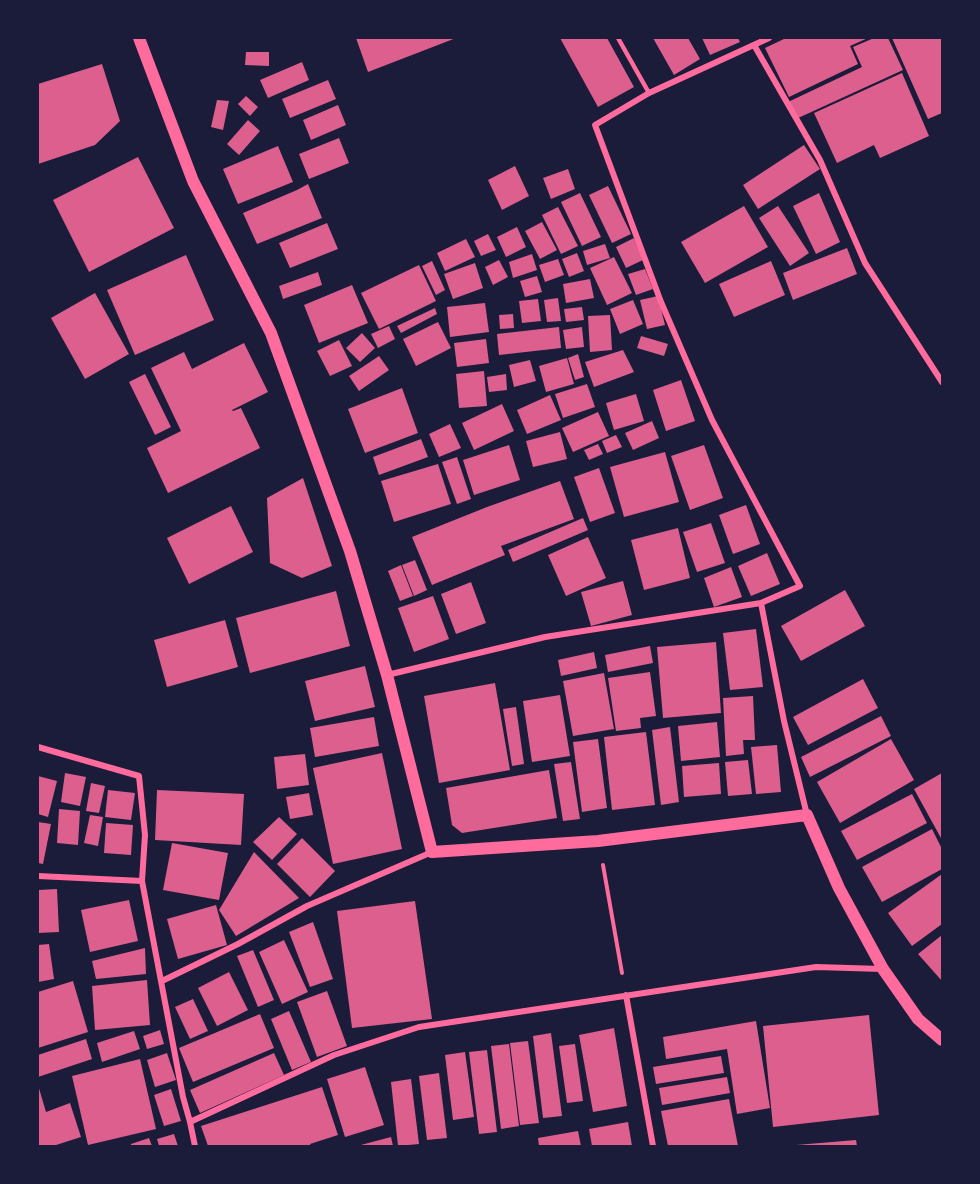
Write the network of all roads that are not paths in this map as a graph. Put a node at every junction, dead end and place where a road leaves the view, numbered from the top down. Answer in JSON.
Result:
{"nodes":[{"id":1,"x":139,"y":38,"type":"edge"},
{"id":2,"x":618,"y":38,"type":"edge"},
{"id":3,"x":769,"y":38,"type":"edge"},
{"id":4,"x":754,"y":45,"type":"junction"},
{"id":5,"x":649,"y":93,"type":"junction"},
{"id":6,"x":942,"y":382,"type":"edge"},
{"id":7,"x":761,"y":603,"type":"junction"},
{"id":8,"x":387,"y":675,"type":"junction"},
{"id":9,"x":38,"y":747,"type":"edge"},
{"id":10,"x":807,"y":816,"type":"junction"},
{"id":11,"x":432,"y":852,"type":"junction"},
{"id":12,"x":38,"y":876,"type":"edge"},
{"id":13,"x":142,"y":881,"type":"junction"},
{"id":14,"x":882,"y":969,"type":"junction"},
{"id":15,"x":162,"y":981,"type":"junction"},
{"id":16,"x":626,"y":995,"type":"junction"},
{"id":17,"x":942,"y":1040,"type":"edge"},
{"id":18,"x":190,"y":1122,"type":"junction"},
{"id":19,"x":195,"y":1146,"type":"edge"},
{"id":20,"x":653,"y":1146,"type":"edge"}],
"edges":[{"from":1,"to":8,"type":"main road"},
{"from":2,"to":5,"type":"lane"},
{"from":3,"to":4,"type":"street"},
{"from":4,"to":5,"type":"street"},
{"from":4,"to":6,"type":"street"},
{"from":5,"to":7,"type":"street"},
{"from":7,"to":8,"type":"street"},
{"from":7,"to":10,"type":"street"},
{"from":8,"to":11,"type":"main road"},
{"from":9,"to":13,"type":"street"},
{"from":10,"to":11,"type":"main road"},
{"from":10,"to":14,"type":"main road"},
{"from":11,"to":15,"type":"street"},
{"from":12,"to":13,"type":"street"},
{"from":13,"to":15,"type":"street"},
{"from":14,"to":16,"type":"street"},
{"from":14,"to":17,"type":"main road"},
{"from":15,"to":18,"type":"street"},
{"from":16,"to":18,"type":"street"},
{"from":16,"to":20,"type":"street"},
{"from":18,"to":19,"type":"street"}]}
